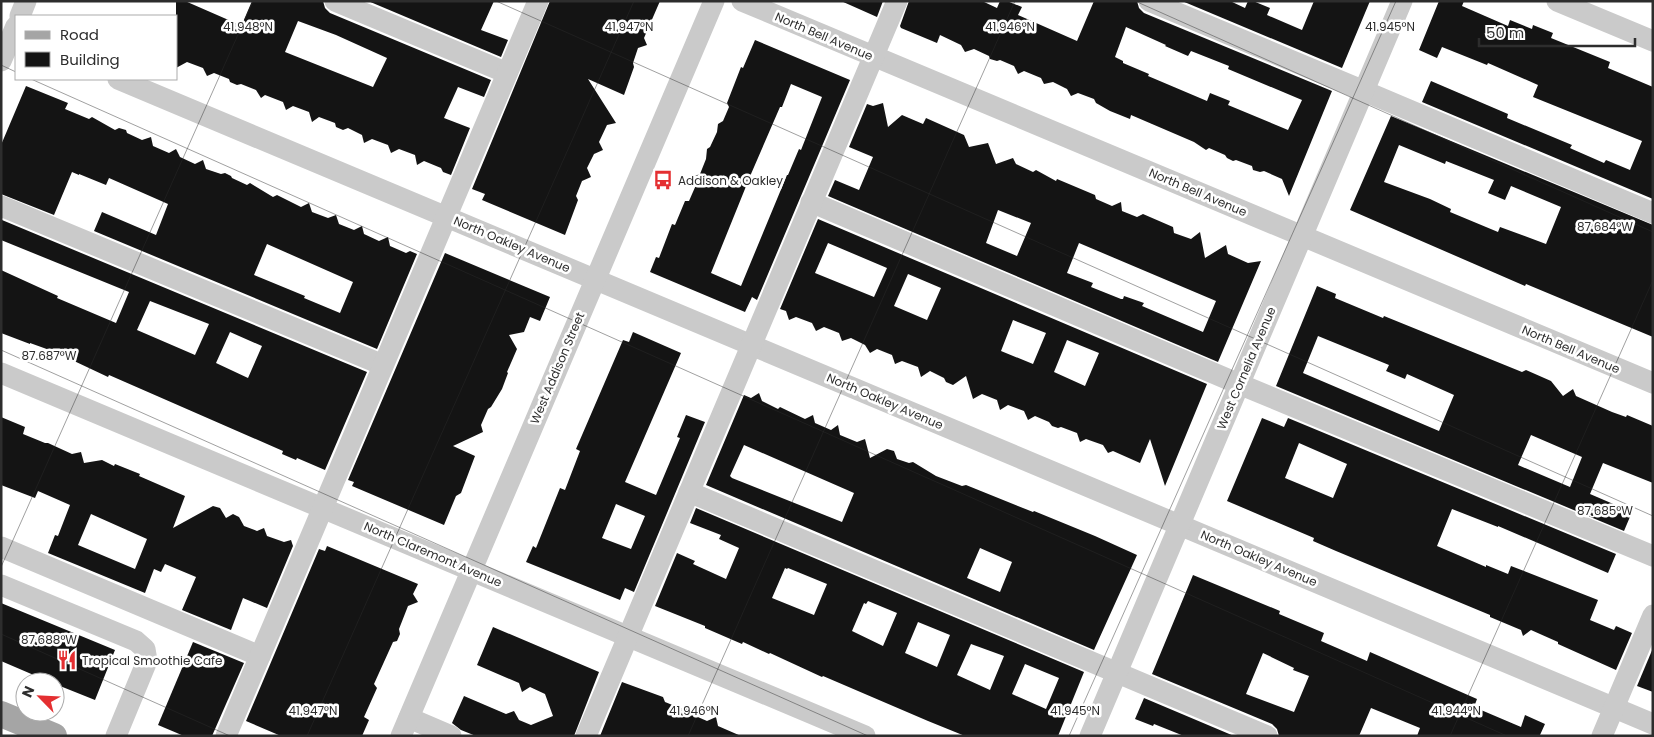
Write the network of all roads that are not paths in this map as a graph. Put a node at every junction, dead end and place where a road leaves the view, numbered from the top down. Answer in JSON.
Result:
{"nodes":[{"id":1,"x":26,"y":1,"type":"edge"},
{"id":2,"x":335,"y":1,"type":"edge"},
{"id":3,"x":538,"y":1,"type":"edge"},
{"id":4,"x":714,"y":1,"type":"edge"},
{"id":5,"x":742,"y":1,"type":"edge"},
{"id":6,"x":897,"y":1,"type":"edge"},
{"id":7,"x":1148,"y":1,"type":"edge"},
{"id":8,"x":1402,"y":1,"type":"edge"},
{"id":9,"x":1558,"y":1,"type":"edge"},
{"id":10,"x":19,"y":15,"type":"edge"},
{"id":11,"x":13,"y":28,"type":"edge"},
{"id":12,"x":1653,"y":41,"type":"edge"},
{"id":13,"x":873,"y":56,"type":"junction"},
{"id":14,"x":1,"y":61,"type":"edge"},
{"id":15,"x":507,"y":73,"type":"junction"},
{"id":16,"x":120,"y":80,"type":"edge"},
{"id":17,"x":1364,"y":91,"type":"junction"},
{"id":18,"x":811,"y":202,"type":"junction"},
{"id":19,"x":1,"y":206,"type":"edge"},
{"id":20,"x":1653,"y":213,"type":"edge"},
{"id":21,"x":447,"y":217,"type":"junction"},
{"id":22,"x":1302,"y":236,"type":"junction"},
{"id":23,"x":596,"y":279,"type":"junction"},
{"id":24,"x":752,"y":345,"type":"junction"},
{"id":25,"x":384,"y":365,"type":"junction"},
{"id":26,"x":1,"y":373,"type":"edge"},
{"id":27,"x":1653,"y":383,"type":"edge"},
{"id":28,"x":1240,"y":384,"type":"junction"},
{"id":29,"x":689,"y":492,"type":"junction"},
{"id":30,"x":323,"y":508,"type":"junction"},
{"id":31,"x":1180,"y":525,"type":"junction"},
{"id":32,"x":1,"y":547,"type":"edge"},
{"id":33,"x":1653,"y":556,"type":"edge"},
{"id":34,"x":472,"y":570,"type":"junction"},
{"id":35,"x":1,"y":585,"type":"edge"},
{"id":36,"x":1653,"y":616,"type":"edge"},
{"id":37,"x":628,"y":636,"type":"junction"},
{"id":38,"x":260,"y":656,"type":"junction"},
{"id":39,"x":1117,"y":673,"type":"junction"},
{"id":40,"x":1614,"y":708,"type":"junction"},
{"id":41,"x":1,"y":714,"type":"edge"},
{"id":42,"x":1653,"y":724,"type":"edge"},
{"id":43,"x":405,"y":727,"type":"edge"},
{"id":44,"x":54,"y":736,"type":"edge"},
{"id":45,"x":116,"y":736,"type":"edge"},
{"id":46,"x":226,"y":736,"type":"edge"},
{"id":47,"x":450,"y":736,"type":"edge"},
{"id":48,"x":586,"y":736,"type":"edge"},
{"id":49,"x":865,"y":736,"type":"edge"},
{"id":50,"x":1090,"y":736,"type":"edge"},
{"id":51,"x":1267,"y":736,"type":"edge"},
{"id":52,"x":1602,"y":736,"type":"edge"}],
"edges":[{"from":1,"to":10,"type":"street"},
{"from":2,"to":15,"type":"street"},
{"from":3,"to":15,"type":"street"},
{"from":4,"to":23,"type":"street","name":"West Addison Street"},
{"from":5,"to":13,"type":"street","name":"North Bell Avenue"},
{"from":6,"to":13,"type":"street"},
{"from":7,"to":17,"type":"street"},
{"from":8,"to":17,"type":"street","name":"West Cornelia Avenue"},
{"from":9,"to":12,"type":"street"},
{"from":11,"to":14,"type":"street"},
{"from":13,"to":18,"type":"street"},
{"from":13,"to":22,"type":"street","name":"North Bell Avenue"},
{"from":15,"to":21,"type":"street"},
{"from":16,"to":21,"type":"street","name":"North Oakley Avenue"},
{"from":17,"to":20,"type":"street"},
{"from":17,"to":22,"type":"street","name":"West Cornelia Avenue"},
{"from":18,"to":24,"type":"street"},
{"from":18,"to":28,"type":"street"},
{"from":19,"to":25,"type":"street"},
{"from":21,"to":23,"type":"street","name":"North Oakley Avenue"},
{"from":21,"to":25,"type":"street"},
{"from":22,"to":27,"type":"street","name":"North Bell Avenue"},
{"from":22,"to":28,"type":"street","name":"West Cornelia Avenue"},
{"from":23,"to":24,"type":"street","name":"North Oakley Avenue"},
{"from":23,"to":34,"type":"street","name":"West Addison Street"},
{"from":24,"to":29,"type":"street"},
{"from":24,"to":31,"type":"street","name":"North Oakley Avenue"},
{"from":25,"to":30,"type":"street"},
{"from":26,"to":30,"type":"street","name":"North Claremont Avenue"},
{"from":28,"to":31,"type":"street","name":"West Cornelia Avenue"},
{"from":28,"to":33,"type":"street"},
{"from":29,"to":37,"type":"street"},
{"from":29,"to":39,"type":"street"},
{"from":30,"to":34,"type":"street","name":"North Claremont Avenue"},
{"from":30,"to":38,"type":"street"},
{"from":31,"to":39,"type":"street","name":"West Cornelia Avenue"},
{"from":31,"to":40,"type":"street","name":"North Oakley Avenue"},
{"from":32,"to":38,"type":"street"},
{"from":34,"to":37,"type":"street","name":"North Claremont Avenue"},
{"from":34,"to":43,"type":"street","name":"West Addison Street"},
{"from":35,"to":45,"type":"street"},
{"from":36,"to":40,"type":"street"},
{"from":37,"to":48,"type":"street"},
{"from":37,"to":49,"type":"street","name":"North Claremont Avenue"},
{"from":38,"to":46,"type":"street"},
{"from":39,"to":50,"type":"street","name":"West Cornelia Avenue"},
{"from":39,"to":51,"type":"street"},
{"from":40,"to":42,"type":"street","name":"North Oakley Avenue"},
{"from":40,"to":52,"type":"street"},
{"from":41,"to":44,"type":"main road"},
{"from":43,"to":47,"type":"street"}]}
